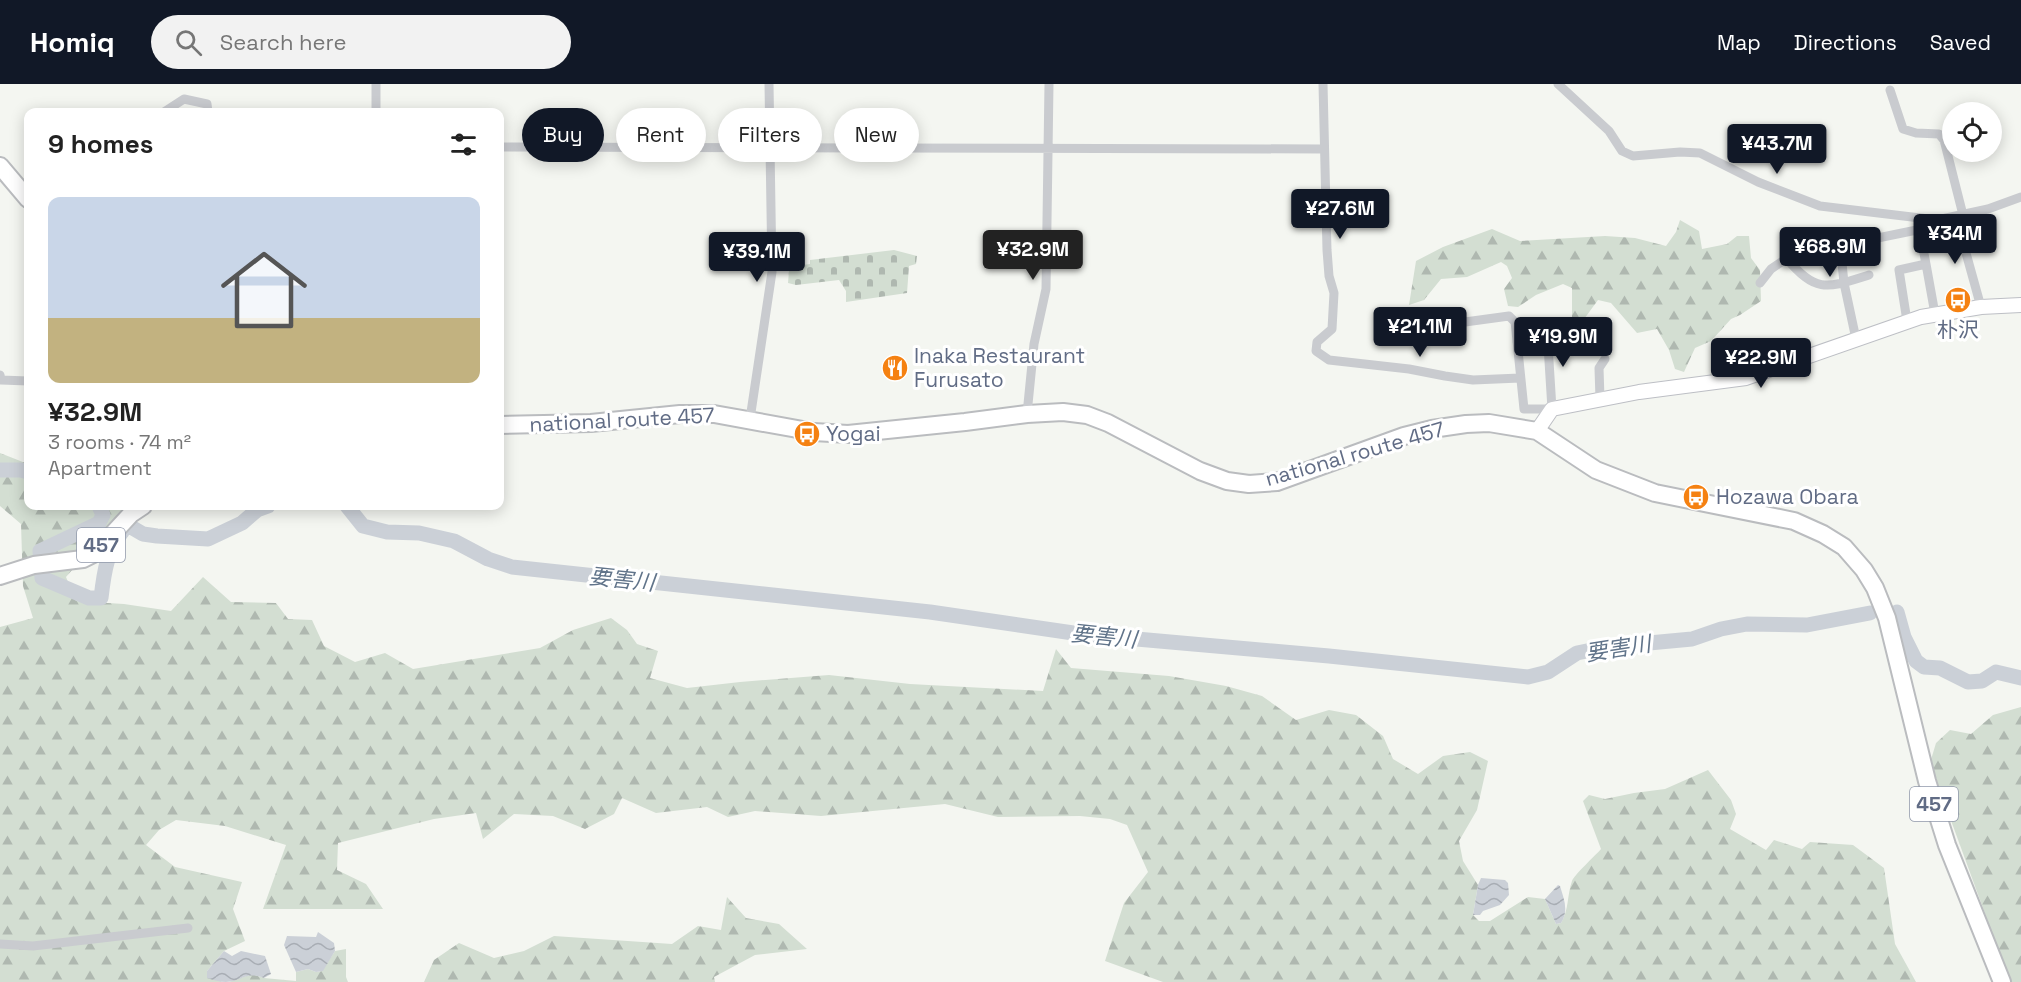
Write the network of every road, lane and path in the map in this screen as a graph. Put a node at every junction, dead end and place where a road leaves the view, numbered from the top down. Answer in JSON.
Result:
{"nodes":[{"id":1,"x":376,"y":84,"type":"edge"},
{"id":2,"x":769,"y":84,"type":"edge"},
{"id":3,"x":1049,"y":84,"type":"edge"},
{"id":4,"x":1323,"y":84,"type":"edge"},
{"id":5,"x":1558,"y":84,"type":"edge"},
{"id":6,"x":1890,"y":90,"type":"dead end"},
{"id":7,"x":170,"y":108,"type":"edge"},
{"id":8,"x":208,"y":108,"type":"edge"},
{"id":9,"x":376,"y":108,"type":"edge"},
{"id":10,"x":770,"y":108,"type":"edge"},
{"id":11,"x":504,"y":147,"type":"edge"},
{"id":12,"x":718,"y":148,"type":"edge"},
{"id":13,"x":822,"y":148,"type":"edge"},
{"id":14,"x":1048,"y":148,"type":"junction"},
{"id":15,"x":1323,"y":149,"type":"junction"},
{"id":16,"x":771,"y":162,"type":"edge"},
{"id":17,"x":0,"y":166,"type":"edge"},
{"id":18,"x":24,"y":192,"type":"edge"},
{"id":19,"x":2021,"y":197,"type":"edge"},
{"id":20,"x":1959,"y":218,"type":"junction"},
{"id":21,"x":1921,"y":238,"type":"dead end"},
{"id":22,"x":1861,"y":248,"type":"dead end"},
{"id":23,"x":1786,"y":258,"type":"junction"},
{"id":24,"x":1926,"y":264,"type":"junction"},
{"id":25,"x":1869,"y":275,"type":"dead end"},
{"id":26,"x":1760,"y":283,"type":"dead end"},
{"id":27,"x":1844,"y":283,"type":"junction"},
{"id":28,"x":2021,"y":305,"type":"edge"},
{"id":29,"x":1981,"y":307,"type":"junction"},
{"id":30,"x":1426,"y":313,"type":"dead end"},
{"id":31,"x":1935,"y":314,"type":"junction"},
{"id":32,"x":1906,"y":321,"type":"junction"},
{"id":33,"x":1552,"y":326,"type":"dead end"},
{"id":34,"x":1856,"y":339,"type":"junction"},
{"id":35,"x":1517,"y":342,"type":"junction"},
{"id":36,"x":1548,"y":345,"type":"junction"},
{"id":37,"x":1605,"y":359,"type":"dead end"},
{"id":38,"x":0,"y":375,"type":"edge"},
{"id":39,"x":1520,"y":378,"type":"junction"},
{"id":40,"x":24,"y":381,"type":"edge"},
{"id":41,"x":1600,"y":399,"type":"junction"},
{"id":42,"x":1552,"y":409,"type":"junction"},
{"id":43,"x":1027,"y":414,"type":"junction"},
{"id":44,"x":750,"y":419,"type":"junction"},
{"id":45,"x":504,"y":424,"type":"edge"},
{"id":46,"x":1537,"y":431,"type":"junction"},
{"id":47,"x":137,"y":510,"type":"edge"},
{"id":48,"x":0,"y":576,"type":"edge"},
{"id":49,"x":188,"y":928,"type":"dead end"},
{"id":50,"x":0,"y":944,"type":"edge"},
{"id":51,"x":2002,"y":982,"type":"edge"}],
"edges":[{"from":1,"to":9,"type":"street"},
{"from":2,"to":10,"type":"street"},
{"from":3,"to":14,"type":"street"},
{"from":4,"to":15,"type":"street"},
{"from":5,"to":20,"type":"street"},
{"from":6,"to":20,"type":"street"},
{"from":7,"to":8,"type":"street"},
{"from":11,"to":12,"type":"street"},
{"from":13,"to":14,"type":"street"},
{"from":14,"to":15,"type":"street"},
{"from":14,"to":43,"type":"street"},
{"from":15,"to":39,"type":"street"},
{"from":16,"to":44,"type":"street"},
{"from":17,"to":18,"type":"highway"},
{"from":19,"to":20,"type":"street"},
{"from":20,"to":23,"type":"street"},
{"from":20,"to":29,"type":"street"},
{"from":21,"to":24,"type":"street"},
{"from":22,"to":27,"type":"street"},
{"from":23,"to":26,"type":"street"},
{"from":23,"to":27,"type":"street"},
{"from":24,"to":31,"type":"street"},
{"from":24,"to":32,"type":"street"},
{"from":25,"to":27,"type":"street"},
{"from":27,"to":34,"type":"street"},
{"from":28,"to":29,"type":"street"},
{"from":29,"to":31,"type":"street"},
{"from":30,"to":35,"type":"street"},
{"from":31,"to":32,"type":"street"},
{"from":32,"to":34,"type":"street"},
{"from":33,"to":36,"type":"street"},
{"from":34,"to":41,"type":"street"},
{"from":35,"to":36,"type":"street"},
{"from":35,"to":39,"type":"street"},
{"from":36,"to":42,"type":"street"},
{"from":37,"to":41,"type":"street"},
{"from":38,"to":40,"type":"street"},
{"from":39,"to":42,"type":"street"},
{"from":41,"to":42,"type":"street"},
{"from":42,"to":46,"type":"street"},
{"from":43,"to":44,"type":"highway","name":"national route 457","number":"457"},
{"from":43,"to":46,"type":"highway","name":"national route 457","number":"457"},
{"from":44,"to":45,"type":"highway","name":"national route 457","number":"457"},
{"from":46,"to":51,"type":"highway","name":"national route 457","number":"457"},
{"from":47,"to":48,"type":"highway","number":"457"},
{"from":49,"to":50,"type":"street"}]}
